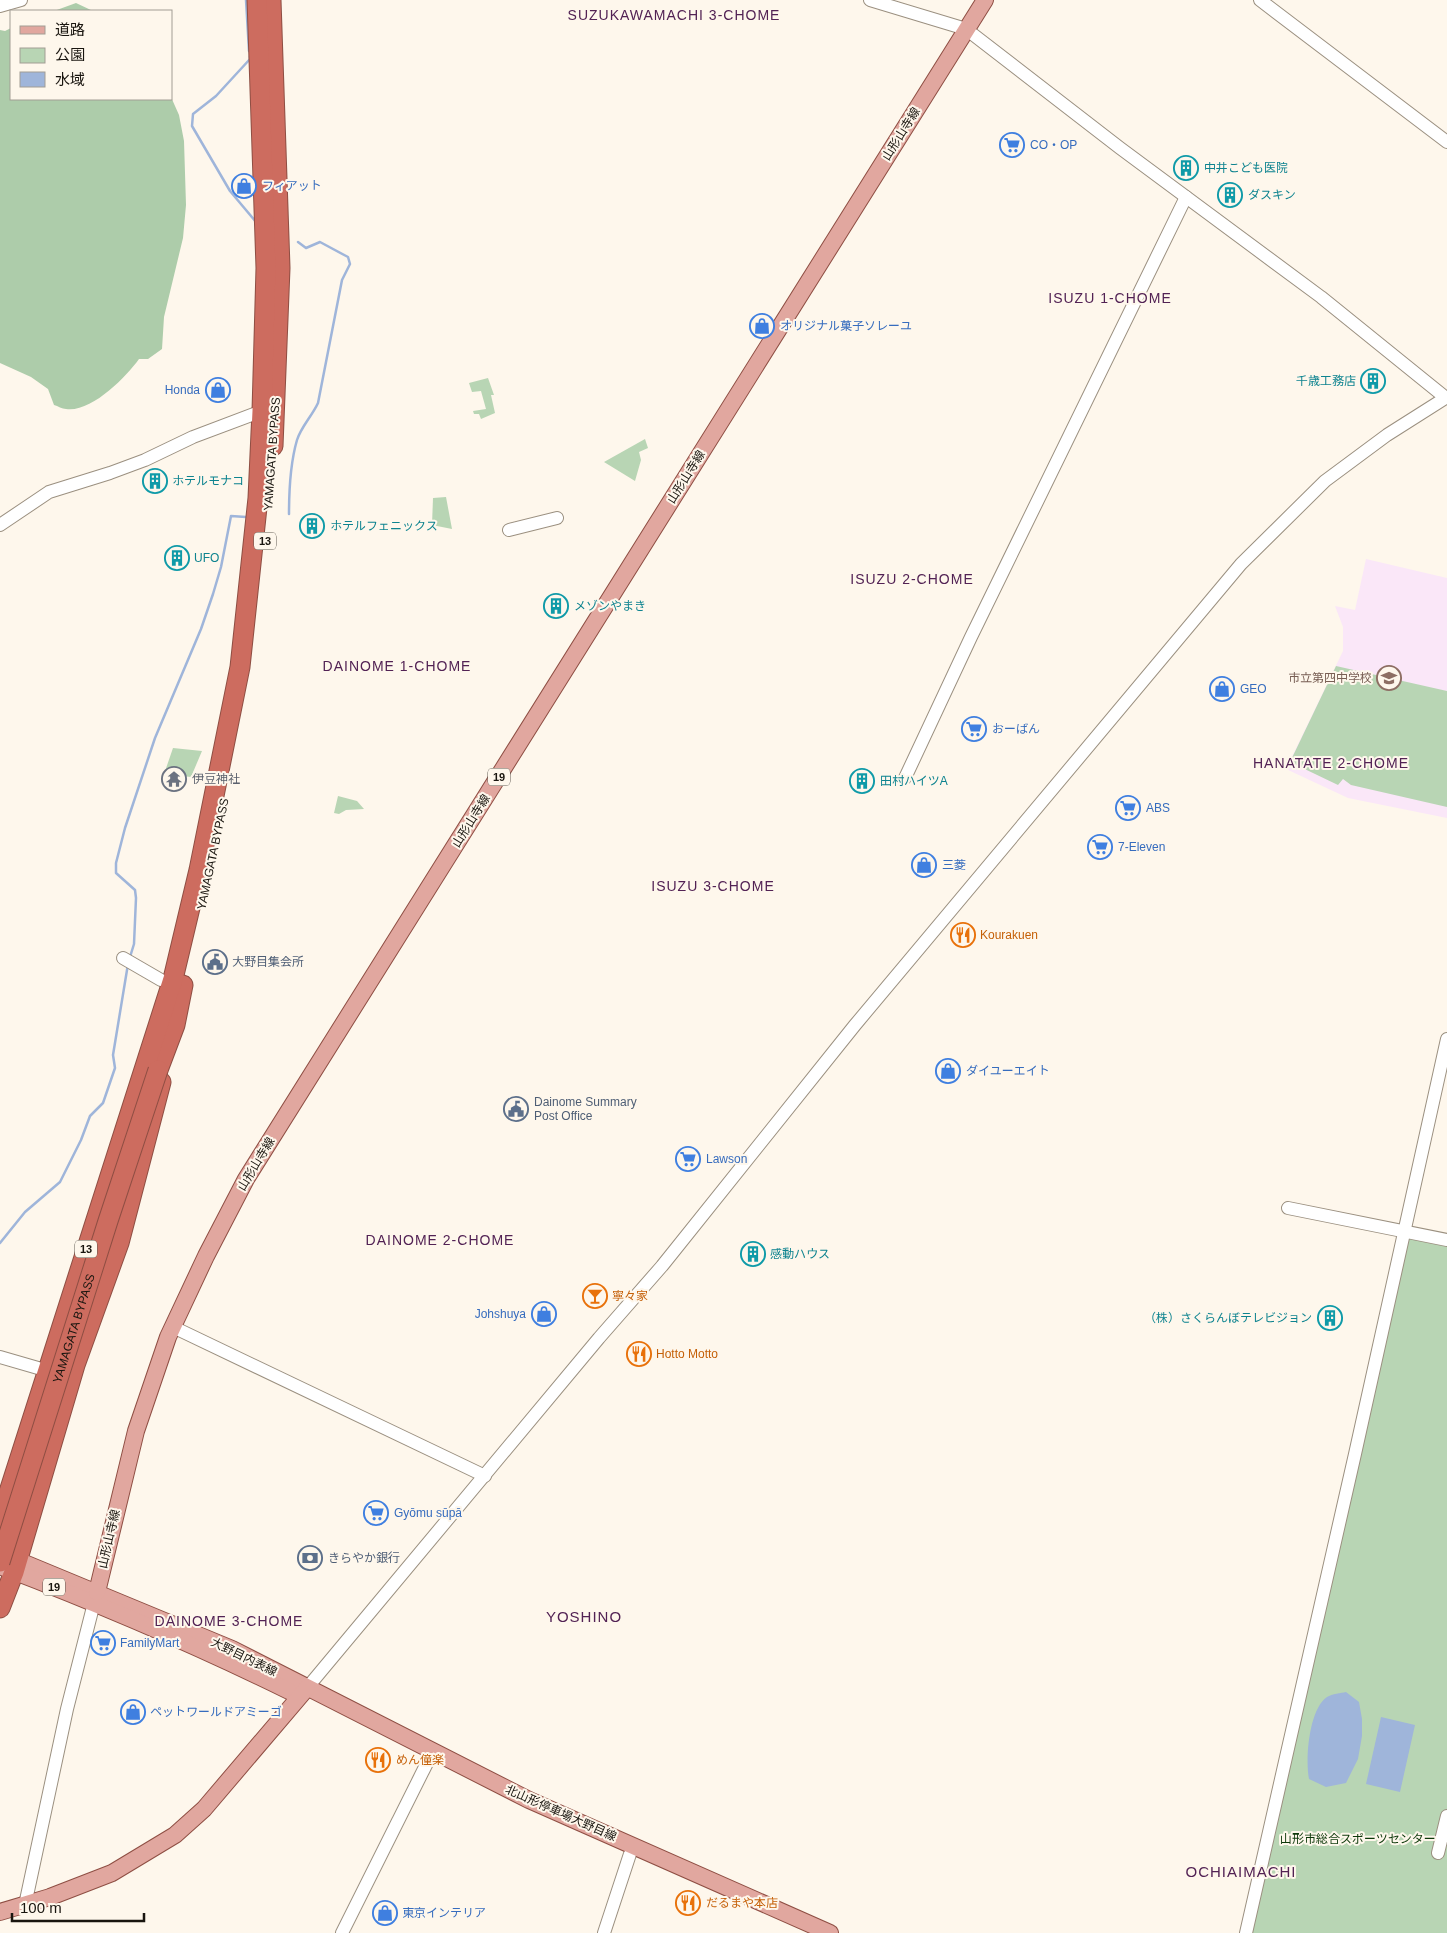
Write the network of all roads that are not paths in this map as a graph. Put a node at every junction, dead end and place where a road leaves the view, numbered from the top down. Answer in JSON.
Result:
{"nodes":[{"id":1,"x":21,"y":0,"type":"edge"},
{"id":2,"x":258,"y":0,"type":"edge"},
{"id":3,"x":271,"y":0,"type":"edge"},
{"id":4,"x":870,"y":0,"type":"edge"},
{"id":5,"x":985,"y":0,"type":"edge"},
{"id":6,"x":1260,"y":0,"type":"edge"},
{"id":7,"x":0,"y":6,"type":"edge"},
{"id":8,"x":966,"y":29,"type":"junction"},
{"id":9,"x":1447,"y":142,"type":"edge"},
{"id":10,"x":1186,"y":198,"type":"junction"},
{"id":11,"x":1446,"y":397,"type":"edge"},
{"id":12,"x":262,"y":411,"type":"junction"},
{"id":13,"x":557,"y":518,"type":"dead end"},
{"id":14,"x":0,"y":525,"type":"edge"},
{"id":15,"x":509,"y":530,"type":"dead end"},
{"id":16,"x":905,"y":778,"type":"dead end"},
{"id":17,"x":128,"y":961,"type":"dead end"},
{"id":18,"x":167,"y":980,"type":"junction"},
{"id":19,"x":175,"y":1025,"type":"junction"},
{"id":20,"x":1447,"y":1038,"type":"edge"},
{"id":21,"x":1288,"y":1208,"type":"dead end"},
{"id":22,"x":1403,"y":1231,"type":"junction"},
{"id":23,"x":1447,"y":1240,"type":"edge"},
{"id":24,"x":173,"y":1326,"type":"junction"},
{"id":25,"x":0,"y":1357,"type":"edge"},
{"id":26,"x":38,"y":1368,"type":"junction"},
{"id":27,"x":485,"y":1476,"type":"junction"},
{"id":28,"x":0,"y":1480,"type":"edge"},
{"id":29,"x":0,"y":1520,"type":"edge"},
{"id":30,"x":0,"y":1552,"type":"edge"},
{"id":31,"x":8,"y":1565,"type":"edge"},
{"id":32,"x":96,"y":1597,"type":"junction"},
{"id":33,"x":0,"y":1608,"type":"edge"},
{"id":34,"x":304,"y":1692,"type":"junction"},
{"id":35,"x":428,"y":1761,"type":"junction"},
{"id":36,"x":1447,"y":1816,"type":"edge"},
{"id":37,"x":1438,"y":1852,"type":"dead end"},
{"id":38,"x":630,"y":1854,"type":"junction"},
{"id":39,"x":24,"y":1905,"type":"junction"},
{"id":40,"x":0,"y":1912,"type":"edge"},
{"id":41,"x":342,"y":1933,"type":"edge"},
{"id":42,"x":604,"y":1933,"type":"edge"},
{"id":43,"x":804,"y":1933,"type":"edge"},
{"id":44,"x":830,"y":1933,"type":"edge"},
{"id":45,"x":1246,"y":1933,"type":"edge"}],
"edges":[{"from":1,"to":7,"type":"street"},
{"from":2,"to":12,"type":"highway","name":"YAMAGATA BYPASS","number":"13"},
{"from":3,"to":19,"type":"highway","name":"YAMAGATA BYPASS","number":"13"},
{"from":4,"to":8,"type":"street"},
{"from":5,"to":8,"type":"main road","name":"山形山寺線","number":"19"},
{"from":6,"to":9,"type":"street"},
{"from":8,"to":10,"type":"street"},
{"from":8,"to":24,"type":"main road","name":"山形山寺線","number":"19"},
{"from":10,"to":11,"type":"street"},
{"from":10,"to":16,"type":"street"},
{"from":11,"to":27,"type":"street"},
{"from":12,"to":14,"type":"street"},
{"from":12,"to":18,"type":"highway","name":"YAMAGATA BYPASS","number":"13"},
{"from":13,"to":15,"type":"street"},
{"from":17,"to":18,"type":"street"},
{"from":18,"to":26,"type":"highway"},
{"from":18,"to":29,"type":"highway","name":"YAMAGATA BYPASS","number":"13"},
{"from":19,"to":31,"type":"highway","name":"YAMAGATA BYPASS","number":"13","bridge":true},
{"from":19,"to":31,"type":"highway"},
{"from":20,"to":22,"type":"street"},
{"from":21,"to":22,"type":"street"},
{"from":22,"to":23,"type":"street"},
{"from":22,"to":45,"type":"street"},
{"from":24,"to":27,"type":"street"},
{"from":24,"to":32,"type":"main road","name":"山形山寺線","number":"19"},
{"from":25,"to":26,"type":"street"},
{"from":26,"to":28,"type":"highway"},
{"from":27,"to":34,"type":"street"},
{"from":30,"to":31,"type":"main road","number":"19"},
{"from":31,"to":32,"type":"main road","number":"19"},
{"from":31,"to":33,"type":"highway"},
{"from":32,"to":34,"type":"main road","name":"大野目内表線"},
{"from":32,"to":39,"type":"street"},
{"from":34,"to":35,"type":"main road","name":"北山形停車場大野目線"},
{"from":34,"to":39,"type":"main road"},
{"from":34,"to":44,"type":"main road","name":"北山形停車場大野目線"},
{"from":35,"to":38,"type":"main road","name":"北山形停車場大野目線"},
{"from":35,"to":41,"type":"street"},
{"from":36,"to":37,"type":"street"},
{"from":38,"to":42,"type":"street"},
{"from":38,"to":43,"type":"main road","name":"北山形停車場大野目線"},
{"from":39,"to":40,"type":"main road"}]}
